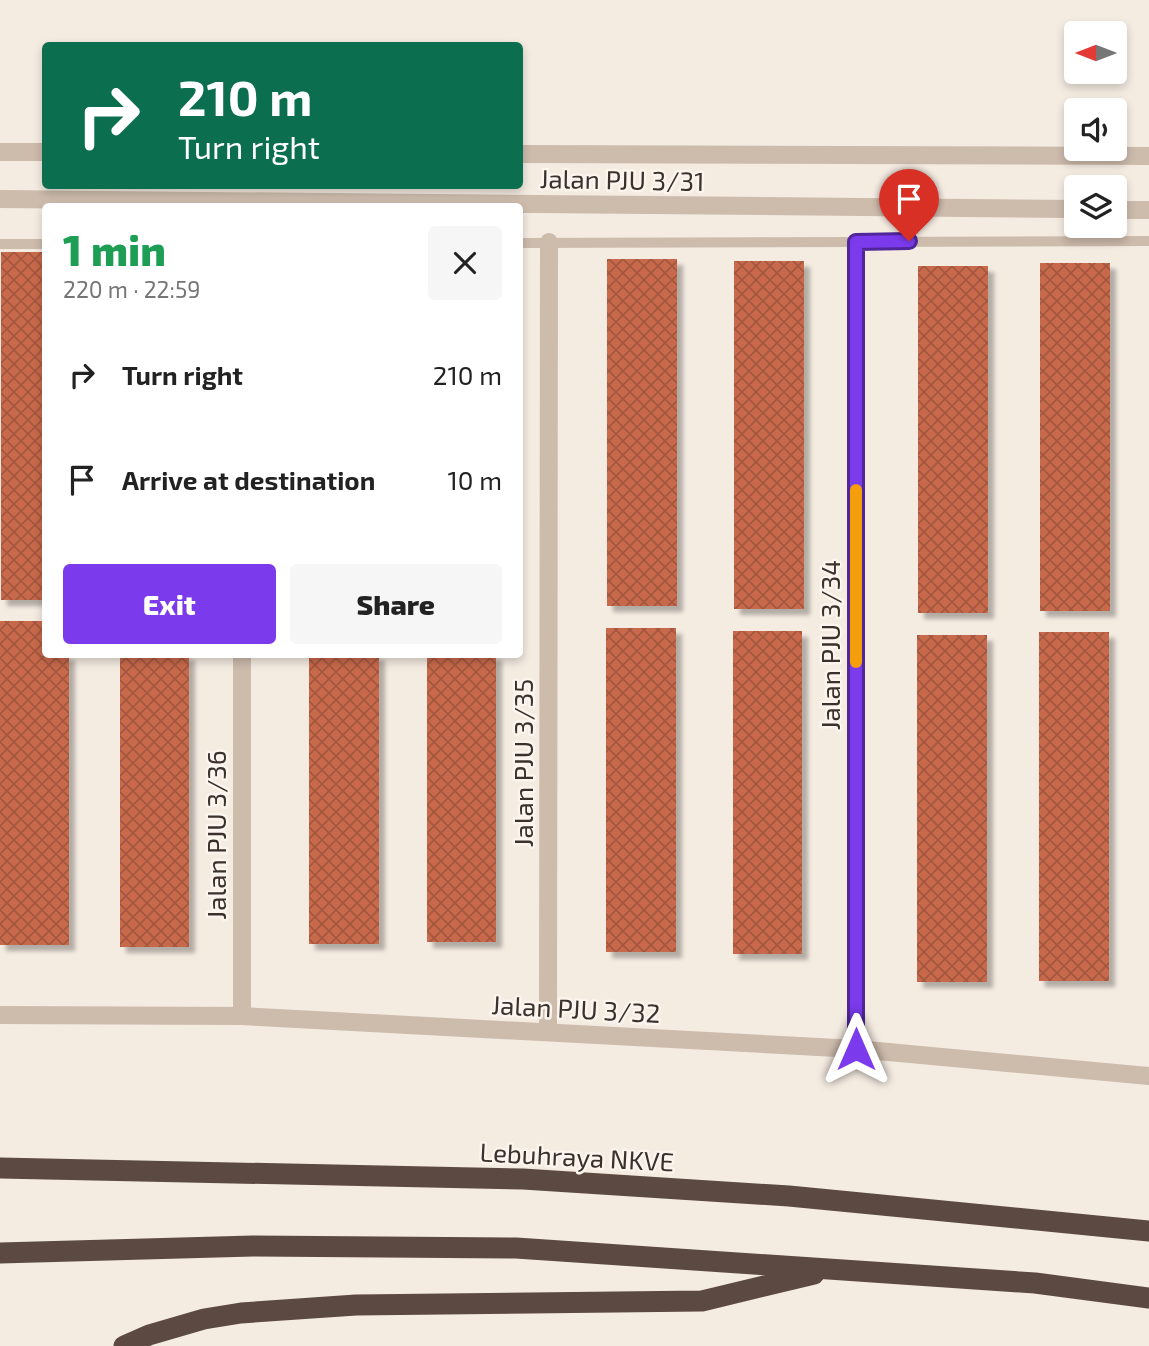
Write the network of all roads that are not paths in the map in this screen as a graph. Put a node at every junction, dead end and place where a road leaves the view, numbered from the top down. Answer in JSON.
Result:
{"nodes":[{"id":1,"x":0,"y":152,"type":"edge"},
{"id":2,"x":42,"y":152,"type":"edge"},
{"id":3,"x":523,"y":153,"type":"edge"},
{"id":4,"x":1149,"y":156,"type":"edge"},
{"id":5,"x":0,"y":199,"type":"edge"},
{"id":6,"x":430,"y":203,"type":"edge"},
{"id":7,"x":523,"y":204,"type":"edge"},
{"id":8,"x":1064,"y":209,"type":"edge"},
{"id":9,"x":1127,"y":209,"type":"edge"},
{"id":10,"x":1149,"y":210,"type":"edge"},
{"id":11,"x":1149,"y":241,"type":"edge"},
{"id":12,"x":549,"y":242,"type":"junction"},
{"id":13,"x":856,"y":242,"type":"junction"},
{"id":14,"x":523,"y":243,"type":"edge"},
{"id":15,"x":0,"y":244,"type":"edge"},
{"id":16,"x":42,"y":244,"type":"edge"},
{"id":17,"x":242,"y":658,"type":"edge"},
{"id":18,"x":0,"y":1014,"type":"edge"},
{"id":19,"x":242,"y":1016,"type":"junction"},
{"id":20,"x":548,"y":1032,"type":"junction"},
{"id":21,"x":856,"y":1049,"type":"junction"},
{"id":22,"x":1149,"y":1076,"type":"edge"},
{"id":23,"x":0,"y":1168,"type":"edge"},
{"id":24,"x":1149,"y":1231,"type":"edge"},
{"id":25,"x":0,"y":1253,"type":"edge"},
{"id":26,"x":837,"y":1268,"type":"junction"},
{"id":27,"x":1149,"y":1298,"type":"edge"},
{"id":28,"x":124,"y":1346,"type":"edge"}],
"edges":[{"from":1,"to":2,"type":"street"},
{"from":3,"to":4,"type":"street","name":"Jalan PJU 3/31"},
{"from":5,"to":6,"type":"street","name":"Jalan PJU 3/31"},
{"from":7,"to":8,"type":"street","name":"Jalan PJU 3/31"},
{"from":9,"to":10,"type":"street"},
{"from":11,"to":13,"type":"lane"},
{"from":12,"to":13,"type":"lane"},
{"from":12,"to":14,"type":"lane"},
{"from":12,"to":20,"type":"street","name":"Jalan PJU 3/35"},
{"from":13,"to":21,"type":"street","name":"Jalan PJU 3/34"},
{"from":15,"to":16,"type":"lane"},
{"from":17,"to":19,"type":"street","name":"Jalan PJU 3/36"},
{"from":18,"to":19,"type":"street","name":"Jalan PJU 3/32"},
{"from":19,"to":20,"type":"street","name":"Jalan PJU 3/32"},
{"from":20,"to":21,"type":"street","name":"Jalan PJU 3/32"},
{"from":21,"to":22,"type":"street","name":"Jalan PJU 3/32"},
{"from":23,"to":24,"type":"highway","name":"Lebuhraya NKVE"},
{"from":25,"to":26,"type":"highway"},
{"from":26,"to":27,"type":"highway"},
{"from":26,"to":28,"type":"highway"}]}
